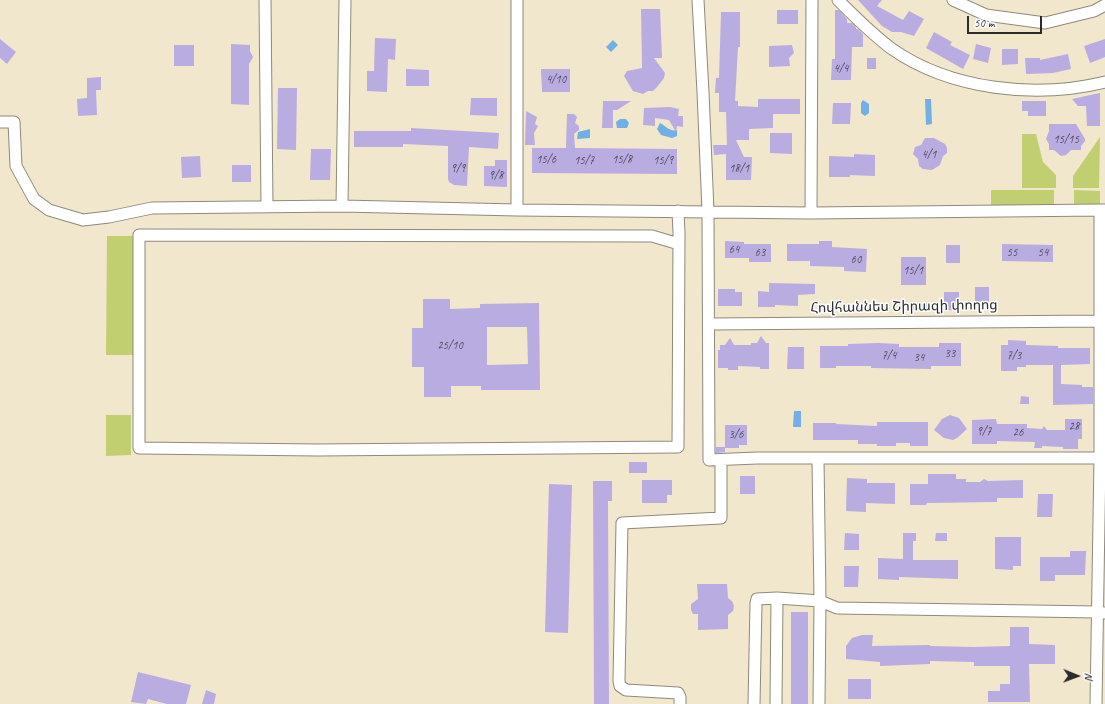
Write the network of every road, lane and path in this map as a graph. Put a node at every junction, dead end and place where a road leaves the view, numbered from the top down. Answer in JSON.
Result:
{"nodes":[{"id":1,"x":265,"y":0,"type":"edge"},
{"id":2,"x":345,"y":0,"type":"edge"},
{"id":3,"x":518,"y":0,"type":"edge"},
{"id":4,"x":698,"y":0,"type":"edge"},
{"id":5,"x":812,"y":0,"type":"edge"},
{"id":6,"x":838,"y":0,"type":"edge"},
{"id":7,"x":953,"y":0,"type":"edge"},
{"id":8,"x":1105,"y":5,"type":"edge"},
{"id":9,"x":1105,"y":82,"type":"edge"},
{"id":10,"x":0,"y":122,"type":"edge"},
{"id":11,"x":342,"y":206,"type":"junction"},
{"id":12,"x":267,"y":207,"type":"junction"},
{"id":13,"x":518,"y":210,"type":"junction"},
{"id":14,"x":1103,"y":210,"type":"edge"},
{"id":15,"x":678,"y":211,"type":"junction"},
{"id":16,"x":708,"y":211,"type":"junction"},
{"id":17,"x":811,"y":212,"type":"junction"},
{"id":18,"x":679,"y":244,"type":"junction"},
{"id":19,"x":1100,"y":321,"type":"junction"},
{"id":20,"x":709,"y":324,"type":"junction"},
{"id":21,"x":1100,"y":458,"type":"junction"},
{"id":22,"x":818,"y":459,"type":"junction"},
{"id":23,"x":721,"y":460,"type":"junction"},
{"id":24,"x":777,"y":598,"type":"junction"},
{"id":25,"x":820,"y":601,"type":"junction"},
{"id":26,"x":1101,"y":613,"type":"edge"},
{"id":27,"x":680,"y":704,"type":"edge"},
{"id":28,"x":754,"y":704,"type":"edge"},
{"id":29,"x":776,"y":704,"type":"edge"},
{"id":30,"x":819,"y":704,"type":"edge"},
{"id":31,"x":1096,"y":704,"type":"edge"}],
"edges":[{"from":1,"to":12,"type":"street"},
{"from":2,"to":11,"type":"street"},
{"from":3,"to":13,"type":"street"},
{"from":4,"to":16,"type":"street"},
{"from":5,"to":17,"type":"street"},
{"from":6,"to":9,"type":"street"},
{"from":7,"to":8,"type":"street"},
{"from":10,"to":12,"type":"street"},
{"from":11,"to":12,"type":"street"},
{"from":11,"to":13,"type":"street"},
{"from":13,"to":15,"type":"street"},
{"from":14,"to":17,"type":"street"},
{"from":14,"to":19,"type":"street"},
{"from":15,"to":16,"type":"street"},
{"from":15,"to":18,"type":"street"},
{"from":16,"to":17,"type":"street"},
{"from":16,"to":20,"type":"street"},
{"from":18,"to":18,"type":"street"},
{"from":19,"to":20,"type":"street","name":"Հովհաննես Շիրազի փողոց"},
{"from":19,"to":21,"type":"street"},
{"from":20,"to":23,"type":"street"},
{"from":21,"to":22,"type":"street"},
{"from":21,"to":26,"type":"street"},
{"from":22,"to":23,"type":"street"},
{"from":22,"to":25,"type":"street"},
{"from":23,"to":27,"type":"street"},
{"from":24,"to":25,"type":"street"},
{"from":24,"to":28,"type":"street"},
{"from":24,"to":29,"type":"street"},
{"from":25,"to":26,"type":"street"},
{"from":25,"to":30,"type":"street"},
{"from":26,"to":31,"type":"street"}]}
